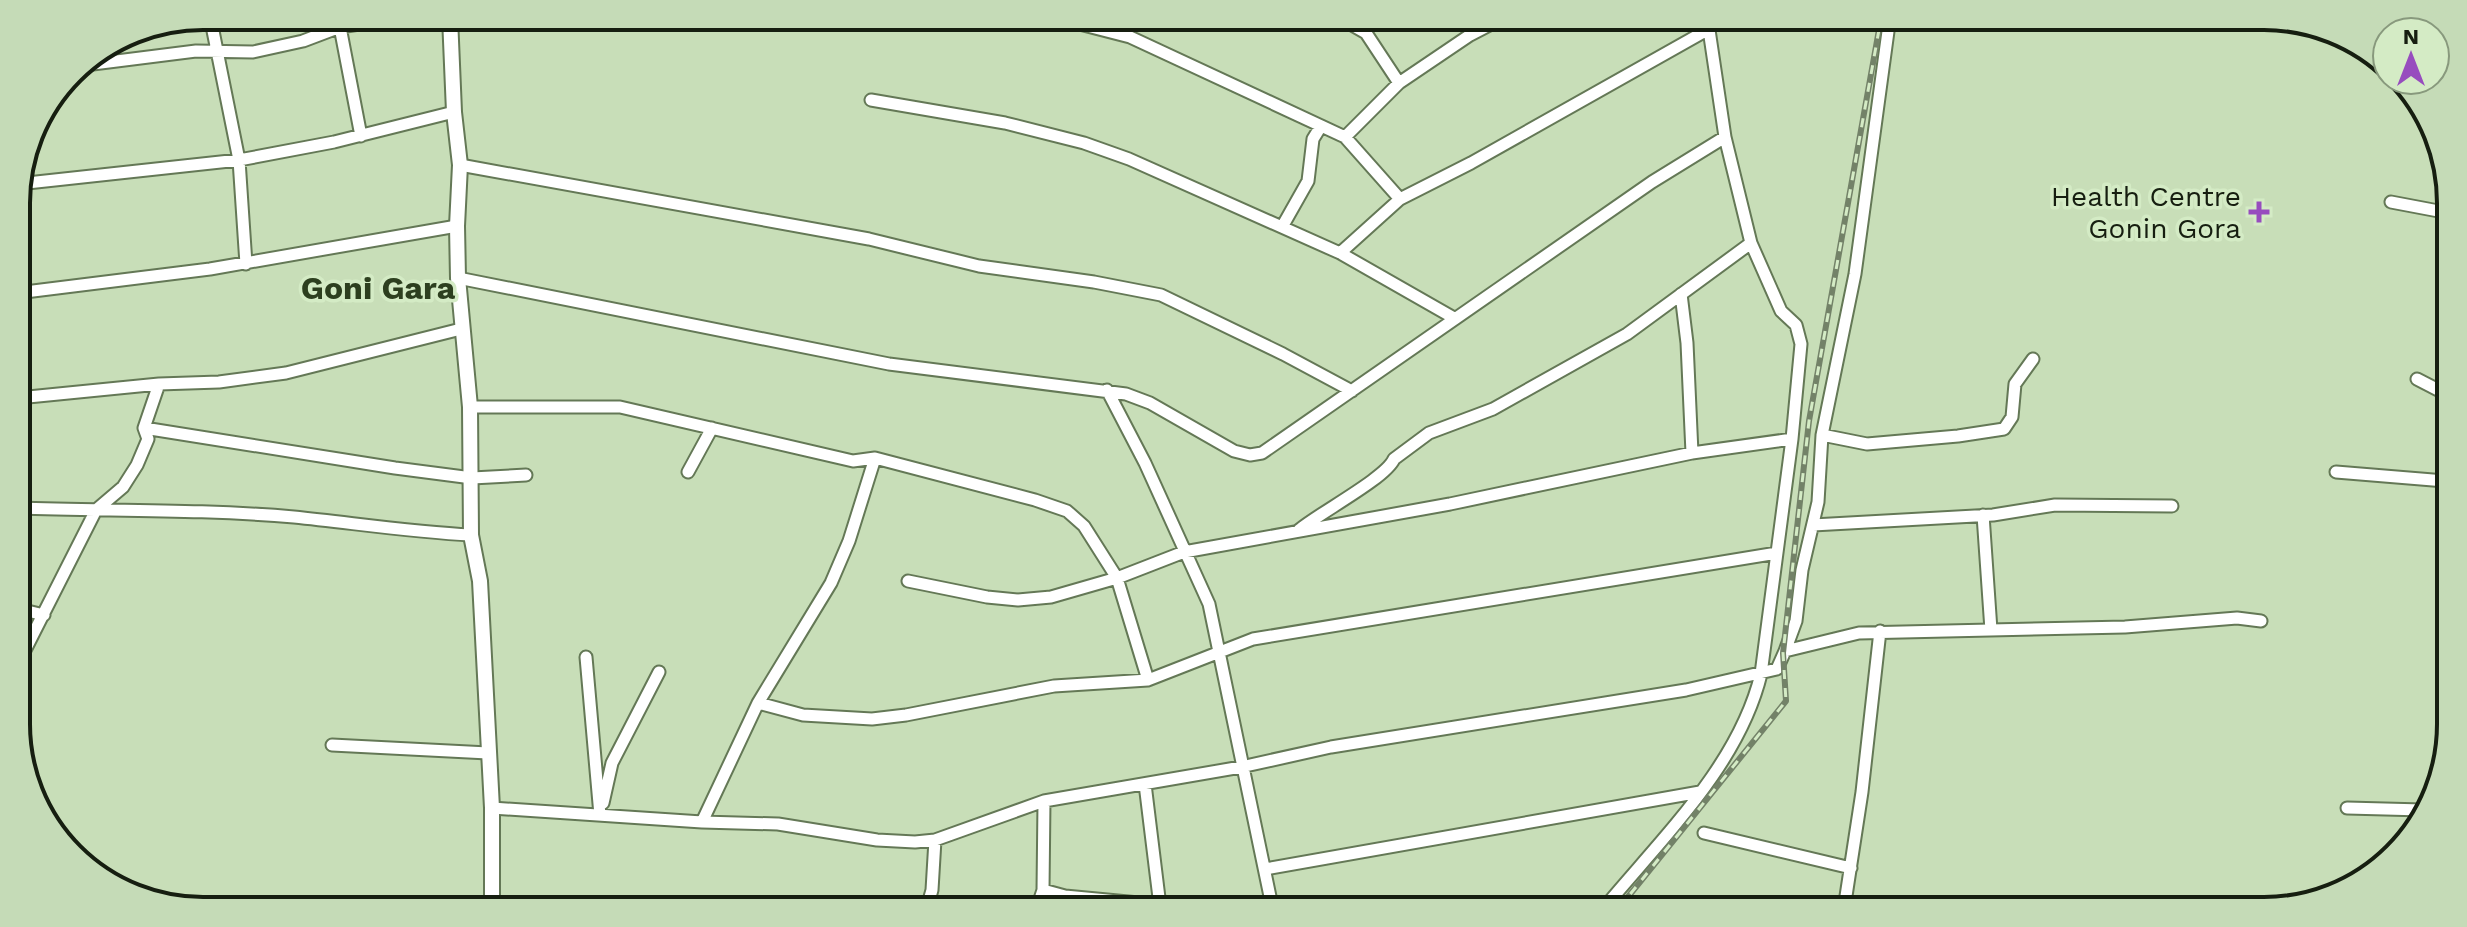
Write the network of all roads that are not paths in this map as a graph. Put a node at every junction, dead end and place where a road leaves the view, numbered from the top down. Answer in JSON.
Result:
{"nodes":[{"id":1,"x":214,"y":30,"type":"edge"},
{"id":2,"x":332,"y":30,"type":"edge"},
{"id":3,"x":341,"y":30,"type":"edge"},
{"id":4,"x":451,"y":30,"type":"edge"},
{"id":5,"x":1103,"y":30,"type":"edge"},
{"id":6,"x":1361,"y":30,"type":"edge"},
{"id":7,"x":1474,"y":30,"type":"edge"},
{"id":8,"x":1701,"y":30,"type":"edge"},
{"id":9,"x":1709,"y":30,"type":"edge"},
{"id":10,"x":1888,"y":30,"type":"edge"},
{"id":11,"x":219,"y":51,"type":"junction"},
{"id":12,"x":102,"y":63,"type":"edge"},
{"id":13,"x":1399,"y":83,"type":"junction"},
{"id":14,"x":871,"y":100,"type":"dead end"},
{"id":15,"x":454,"y":112,"type":"junction"},
{"id":16,"x":1321,"y":126,"type":"junction"},
{"id":17,"x":361,"y":136,"type":"junction"},
{"id":18,"x":1345,"y":137,"type":"junction"},
{"id":19,"x":1725,"y":137,"type":"junction"},
{"id":20,"x":239,"y":160,"type":"junction"},
{"id":21,"x":460,"y":165,"type":"junction"},
{"id":22,"x":31,"y":183,"type":"edge"},
{"id":23,"x":1400,"y":199,"type":"junction"},
{"id":24,"x":2391,"y":202,"type":"dead end"},
{"id":25,"x":2437,"y":211,"type":"edge"},
{"id":26,"x":457,"y":226,"type":"junction"},
{"id":27,"x":1282,"y":227,"type":"junction"},
{"id":28,"x":1751,"y":243,"type":"junction"},
{"id":29,"x":1340,"y":253,"type":"junction"},
{"id":30,"x":246,"y":264,"type":"junction"},
{"id":31,"x":458,"y":278,"type":"junction"},
{"id":32,"x":30,"y":291,"type":"edge"},
{"id":33,"x":1681,"y":294,"type":"junction"},
{"id":34,"x":1454,"y":318,"type":"junction"},
{"id":35,"x":461,"y":329,"type":"junction"},
{"id":36,"x":2033,"y":359,"type":"dead end"},
{"id":37,"x":2417,"y":379,"type":"dead end"},
{"id":38,"x":159,"y":384,"type":"junction"},
{"id":39,"x":2437,"y":389,"type":"edge"},
{"id":40,"x":1107,"y":390,"type":"junction"},
{"id":41,"x":1352,"y":391,"type":"junction"},
{"id":42,"x":30,"y":397,"type":"edge"},
{"id":43,"x":470,"y":407,"type":"junction"},
{"id":44,"x":144,"y":428,"type":"junction"},
{"id":45,"x":712,"y":428,"type":"junction"},
{"id":46,"x":1822,"y":435,"type":"junction"},
{"id":47,"x":1792,"y":439,"type":"junction"},
{"id":48,"x":1692,"y":453,"type":"junction"},
{"id":49,"x":875,"y":458,"type":"junction"},
{"id":50,"x":688,"y":472,"type":"dead end"},
{"id":51,"x":2336,"y":472,"type":"dead end"},
{"id":52,"x":526,"y":475,"type":"dead end"},
{"id":53,"x":472,"y":478,"type":"junction"},
{"id":54,"x":2437,"y":480,"type":"edge"},
{"id":55,"x":2172,"y":506,"type":"dead end"},
{"id":56,"x":30,"y":508,"type":"edge"},
{"id":57,"x":96,"y":510,"type":"junction"},
{"id":58,"x":1983,"y":515,"type":"junction"},
{"id":59,"x":1813,"y":525,"type":"junction"},
{"id":60,"x":1299,"y":530,"type":"junction"},
{"id":61,"x":471,"y":535,"type":"junction"},
{"id":62,"x":1184,"y":552,"type":"junction"},
{"id":63,"x":1777,"y":553,"type":"junction"},
{"id":64,"x":1117,"y":578,"type":"junction"},
{"id":65,"x":908,"y":581,"type":"dead end"},
{"id":66,"x":30,"y":612,"type":"edge"},
{"id":67,"x":44,"y":615,"type":"junction"},
{"id":68,"x":2261,"y":621,"type":"dead end"},
{"id":69,"x":1991,"y":630,"type":"junction"},
{"id":70,"x":1880,"y":631,"type":"junction"},
{"id":71,"x":30,"y":641,"type":"edge"},
{"id":72,"x":1785,"y":651,"type":"junction"},
{"id":73,"x":1218,"y":654,"type":"junction"},
{"id":74,"x":586,"y":657,"type":"dead end"},
{"id":75,"x":659,"y":672,"type":"dead end"},
{"id":76,"x":1761,"y":674,"type":"junction"},
{"id":77,"x":1148,"y":680,"type":"junction"},
{"id":78,"x":758,"y":703,"type":"junction"},
{"id":79,"x":332,"y":745,"type":"dead end"},
{"id":80,"x":488,"y":753,"type":"junction"},
{"id":81,"x":1241,"y":767,"type":"junction"},
{"id":82,"x":1145,"y":784,"type":"junction"},
{"id":83,"x":1700,"y":792,"type":"junction"},
{"id":84,"x":1044,"y":801,"type":"junction"},
{"id":85,"x":492,"y":808,"type":"junction"},
{"id":86,"x":2347,"y":808,"type":"dead end"},
{"id":87,"x":2414,"y":810,"type":"edge"},
{"id":88,"x":600,"y":815,"type":"junction"},
{"id":89,"x":702,"y":822,"type":"junction"},
{"id":90,"x":1704,"y":833,"type":"dead end"},
{"id":91,"x":935,"y":840,"type":"junction"},
{"id":92,"x":1851,"y":868,"type":"junction"},
{"id":93,"x":1265,"y":869,"type":"junction"},
{"id":94,"x":1043,"y":890,"type":"junction"},
{"id":95,"x":495,"y":897,"type":"edge"},
{"id":96,"x":930,"y":897,"type":"edge"},
{"id":97,"x":1041,"y":897,"type":"edge"},
{"id":98,"x":1076,"y":897,"type":"edge"},
{"id":99,"x":1159,"y":897,"type":"edge"},
{"id":100,"x":1270,"y":897,"type":"edge"},
{"id":101,"x":1613,"y":897,"type":"edge"},
{"id":102,"x":1846,"y":897,"type":"edge"}],
"edges":[{"from":1,"to":11,"type":"street"},
{"from":2,"to":11,"type":"street"},
{"from":3,"to":17,"type":"street"},
{"from":4,"to":15,"type":"street"},
{"from":5,"to":16,"type":"street"},
{"from":6,"to":13,"type":"street"},
{"from":7,"to":13,"type":"street"},
{"from":8,"to":23,"type":"street"},
{"from":9,"to":19,"type":"street"},
{"from":10,"to":46,"type":"street"},
{"from":11,"to":12,"type":"street"},
{"from":11,"to":20,"type":"street"},
{"from":13,"to":18,"type":"street"},
{"from":14,"to":27,"type":"street"},
{"from":15,"to":17,"type":"street"},
{"from":15,"to":21,"type":"street"},
{"from":16,"to":18,"type":"street"},
{"from":16,"to":27,"type":"street"},
{"from":17,"to":20,"type":"street"},
{"from":18,"to":23,"type":"street"},
{"from":19,"to":28,"type":"street"},
{"from":19,"to":34,"type":"street"},
{"from":20,"to":22,"type":"street"},
{"from":20,"to":30,"type":"street"},
{"from":21,"to":26,"type":"street"},
{"from":21,"to":41,"type":"street"},
{"from":23,"to":29,"type":"street"},
{"from":24,"to":25,"type":"street"},
{"from":26,"to":30,"type":"street"},
{"from":26,"to":31,"type":"street"},
{"from":27,"to":29,"type":"street"},
{"from":28,"to":33,"type":"street"},
{"from":28,"to":47,"type":"street"},
{"from":29,"to":34,"type":"street"},
{"from":30,"to":32,"type":"street"},
{"from":31,"to":35,"type":"street"},
{"from":31,"to":40,"type":"street"},
{"from":33,"to":48,"type":"street"},
{"from":33,"to":60,"type":"street"},
{"from":34,"to":41,"type":"street"},
{"from":35,"to":38,"type":"street"},
{"from":35,"to":43,"type":"street"},
{"from":36,"to":46,"type":"street"},
{"from":37,"to":39,"type":"street"},
{"from":38,"to":42,"type":"street"},
{"from":38,"to":44,"type":"street"},
{"from":40,"to":41,"type":"street"},
{"from":40,"to":62,"type":"street"},
{"from":43,"to":45,"type":"street"},
{"from":43,"to":53,"type":"street"},
{"from":44,"to":53,"type":"street"},
{"from":44,"to":57,"type":"street"},
{"from":45,"to":49,"type":"street"},
{"from":45,"to":50,"type":"street"},
{"from":46,"to":59,"type":"street"},
{"from":47,"to":48,"type":"street"},
{"from":47,"to":63,"type":"street"},
{"from":48,"to":60,"type":"street"},
{"from":49,"to":64,"type":"street"},
{"from":49,"to":78,"type":"street"},
{"from":51,"to":54,"type":"street"},
{"from":52,"to":53,"type":"street"},
{"from":53,"to":61,"type":"street"},
{"from":55,"to":58,"type":"street"},
{"from":56,"to":57,"type":"street"},
{"from":57,"to":61,"type":"street"},
{"from":57,"to":67,"type":"street"},
{"from":58,"to":59,"type":"street"},
{"from":58,"to":69,"type":"street"},
{"from":59,"to":72,"type":"street"},
{"from":60,"to":62,"type":"street"},
{"from":61,"to":80,"type":"street"},
{"from":62,"to":64,"type":"street"},
{"from":62,"to":73,"type":"street"},
{"from":63,"to":73,"type":"street"},
{"from":63,"to":76,"type":"street"},
{"from":64,"to":65,"type":"street"},
{"from":64,"to":77,"type":"street"},
{"from":66,"to":67,"type":"street"},
{"from":67,"to":71,"type":"street"},
{"from":68,"to":69,"type":"street"},
{"from":69,"to":70,"type":"street"},
{"from":70,"to":72,"type":"street"},
{"from":70,"to":92,"type":"street"},
{"from":72,"to":76,"type":"street"},
{"from":73,"to":77,"type":"street"},
{"from":73,"to":81,"type":"street"},
{"from":74,"to":88,"type":"street"},
{"from":75,"to":88,"type":"street"},
{"from":76,"to":81,"type":"street"},
{"from":76,"to":83,"type":"street"},
{"from":77,"to":78,"type":"street"},
{"from":78,"to":89,"type":"street"},
{"from":79,"to":80,"type":"street"},
{"from":80,"to":85,"type":"street"},
{"from":81,"to":82,"type":"street"},
{"from":81,"to":93,"type":"street"},
{"from":82,"to":84,"type":"street"},
{"from":82,"to":99,"type":"street"},
{"from":83,"to":93,"type":"street"},
{"from":83,"to":101,"type":"street"},
{"from":84,"to":91,"type":"street"},
{"from":84,"to":94,"type":"street"},
{"from":85,"to":88,"type":"street"},
{"from":85,"to":95,"type":"street"},
{"from":86,"to":87,"type":"street"},
{"from":88,"to":89,"type":"street"},
{"from":89,"to":91,"type":"street"},
{"from":90,"to":92,"type":"street"},
{"from":91,"to":96,"type":"street"},
{"from":92,"to":102,"type":"street"},
{"from":93,"to":100,"type":"street"},
{"from":94,"to":97,"type":"street"},
{"from":94,"to":98,"type":"street"}]}
